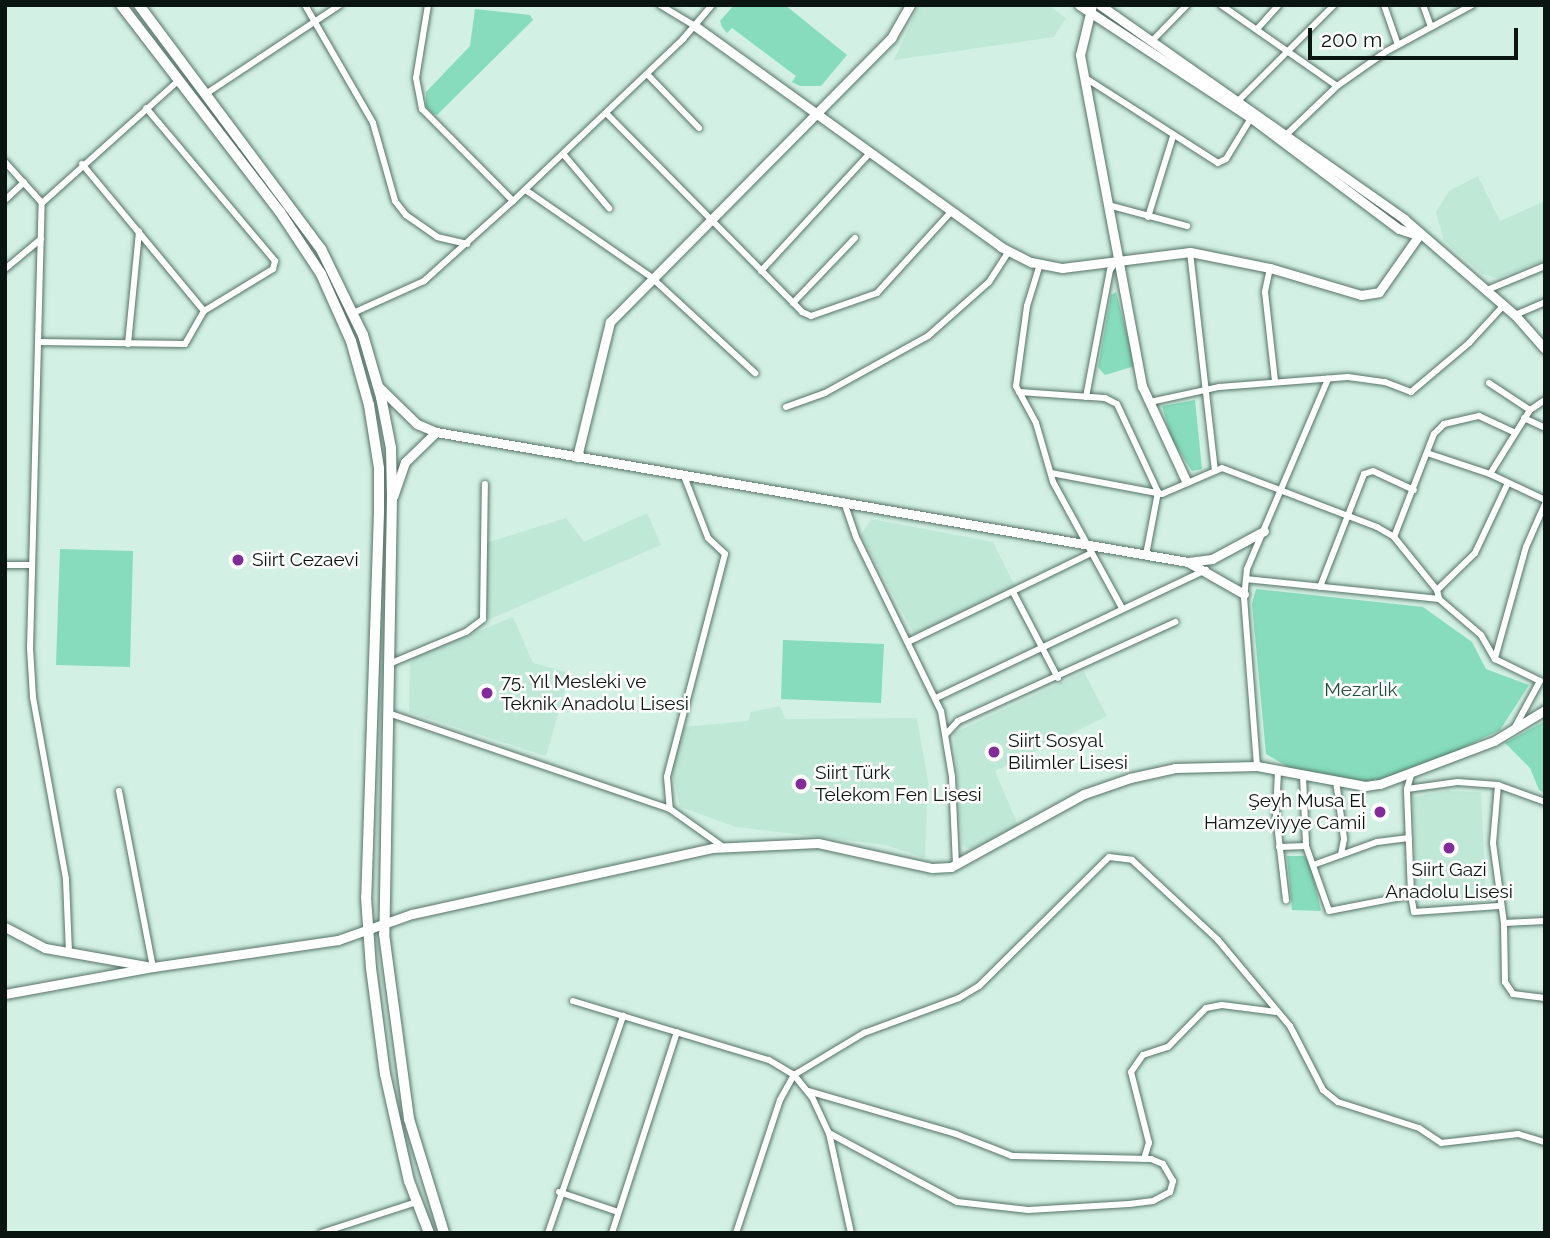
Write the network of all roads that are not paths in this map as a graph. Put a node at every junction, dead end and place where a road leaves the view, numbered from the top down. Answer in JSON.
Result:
{"nodes":[{"id":1,"x":121,"y":5,"type":"edge"},
{"id":2,"x":139,"y":5,"type":"edge"},
{"id":3,"x":305,"y":5,"type":"edge"},
{"id":4,"x":340,"y":5,"type":"edge"},
{"id":5,"x":428,"y":5,"type":"edge"},
{"id":6,"x":660,"y":5,"type":"edge"},
{"id":7,"x":712,"y":5,"type":"edge"},
{"id":8,"x":910,"y":5,"type":"edge"},
{"id":9,"x":1079,"y":5,"type":"edge"},
{"id":10,"x":1100,"y":5,"type":"edge"},
{"id":11,"x":1187,"y":5,"type":"edge"},
{"id":12,"x":1221,"y":5,"type":"edge"},
{"id":13,"x":1279,"y":5,"type":"edge"},
{"id":14,"x":1334,"y":5,"type":"edge"},
{"id":15,"x":1384,"y":5,"type":"edge"},
{"id":16,"x":1423,"y":5,"type":"edge"},
{"id":17,"x":1472,"y":5,"type":"edge"},
{"id":18,"x":1090,"y":9,"type":"edge"},
{"id":19,"x":317,"y":20,"type":"junction"},
{"id":20,"x":695,"y":26,"type":"junction"},
{"id":21,"x":1431,"y":27,"type":"junction"},
{"id":22,"x":1258,"y":29,"type":"junction"},
{"id":23,"x":1152,"y":41,"type":"junction"},
{"id":24,"x":1398,"y":45,"type":"junction"},
{"id":25,"x":1288,"y":48,"type":"junction"},
{"id":26,"x":647,"y":74,"type":"junction"},
{"id":27,"x":1084,"y":77,"type":"junction"},
{"id":28,"x":178,"y":80,"type":"junction"},
{"id":29,"x":1337,"y":86,"type":"junction"},
{"id":30,"x":207,"y":93,"type":"junction"},
{"id":31,"x":1239,"y":100,"type":"junction"},
{"id":32,"x":146,"y":108,"type":"junction"},
{"id":33,"x":607,"y":114,"type":"junction"},
{"id":34,"x":817,"y":114,"type":"junction"},
{"id":35,"x":1251,"y":118,"type":"junction"},
{"id":36,"x":699,"y":128,"type":"dead end"},
{"id":37,"x":1287,"y":134,"type":"junction"},
{"id":38,"x":1173,"y":136,"type":"junction"},
{"id":39,"x":870,"y":153,"type":"junction"},
{"id":40,"x":564,"y":155,"type":"junction"},
{"id":41,"x":5,"y":162,"type":"edge"},
{"id":42,"x":82,"y":164,"type":"junction"},
{"id":43,"x":24,"y":182,"type":"junction"},
{"id":44,"x":527,"y":191,"type":"junction"},
{"id":45,"x":5,"y":200,"type":"edge"},
{"id":46,"x":513,"y":201,"type":"junction"},
{"id":47,"x":43,"y":203,"type":"junction"},
{"id":48,"x":1108,"y":205,"type":"junction"},
{"id":49,"x":609,"y":208,"type":"dead end"},
{"id":50,"x":951,"y":211,"type":"junction"},
{"id":51,"x":1148,"y":216,"type":"junction"},
{"id":52,"x":709,"y":219,"type":"junction"},
{"id":53,"x":1187,"y":226,"type":"dead end"},
{"id":54,"x":139,"y":232,"type":"junction"},
{"id":55,"x":1419,"y":235,"type":"junction"},
{"id":56,"x":855,"y":238,"type":"dead end"},
{"id":57,"x":41,"y":239,"type":"junction"},
{"id":58,"x":467,"y":244,"type":"junction"},
{"id":59,"x":1009,"y":251,"type":"junction"},
{"id":60,"x":1190,"y":252,"type":"junction"},
{"id":61,"x":1118,"y":259,"type":"junction"},
{"id":62,"x":1040,"y":264,"type":"junction"},
{"id":63,"x":1545,"y":266,"type":"edge"},
{"id":64,"x":1270,"y":268,"type":"junction"},
{"id":65,"x":5,"y":269,"type":"edge"},
{"id":66,"x":761,"y":271,"type":"junction"},
{"id":67,"x":651,"y":277,"type":"junction"},
{"id":68,"x":1487,"y":290,"type":"junction"},
{"id":69,"x":1545,"y":302,"type":"edge"},
{"id":70,"x":793,"y":303,"type":"junction"},
{"id":71,"x":1504,"y":305,"type":"junction"},
{"id":72,"x":204,"y":311,"type":"junction"},
{"id":73,"x":353,"y":313,"type":"junction"},
{"id":74,"x":1515,"y":315,"type":"junction"},
{"id":75,"x":38,"y":342,"type":"junction"},
{"id":76,"x":128,"y":344,"type":"junction"},
{"id":77,"x":1545,"y":349,"type":"edge"},
{"id":78,"x":755,"y":373,"type":"dead end"},
{"id":79,"x":1328,"y":379,"type":"junction"},
{"id":80,"x":1275,"y":381,"type":"junction"},
{"id":81,"x":1489,"y":383,"type":"dead end"},
{"id":82,"x":377,"y":385,"type":"junction"},
{"id":83,"x":1207,"y":391,"type":"junction"},
{"id":84,"x":1018,"y":392,"type":"junction"},
{"id":85,"x":1086,"y":397,"type":"junction"},
{"id":86,"x":1545,"y":400,"type":"edge"},
{"id":87,"x":1150,"y":402,"type":"junction"},
{"id":88,"x":786,"y":407,"type":"dead end"},
{"id":89,"x":1530,"y":410,"type":"junction"},
{"id":90,"x":1524,"y":418,"type":"junction"},
{"id":91,"x":1545,"y":428,"type":"edge"},
{"id":92,"x":436,"y":432,"type":"junction"},
{"id":93,"x":1513,"y":432,"type":"junction"},
{"id":94,"x":1427,"y":453,"type":"junction"},
{"id":95,"x":578,"y":457,"type":"junction"},
{"id":96,"x":1215,"y":471,"type":"junction"},
{"id":97,"x":1051,"y":473,"type":"junction"},
{"id":98,"x":1490,"y":474,"type":"junction"},
{"id":99,"x":684,"y":477,"type":"junction"},
{"id":100,"x":1186,"y":481,"type":"junction"},
{"id":101,"x":1507,"y":483,"type":"junction"},
{"id":102,"x":485,"y":484,"type":"dead end"},
{"id":103,"x":1414,"y":490,"type":"junction"},
{"id":104,"x":1281,"y":491,"type":"junction"},
{"id":105,"x":1157,"y":492,"type":"junction"},
{"id":106,"x":393,"y":497,"type":"junction"},
{"id":107,"x":1545,"y":502,"type":"edge"},
{"id":108,"x":845,"y":505,"type":"junction"},
{"id":109,"x":1348,"y":518,"type":"junction"},
{"id":110,"x":1264,"y":531,"type":"junction"},
{"id":111,"x":1394,"y":537,"type":"junction"},
{"id":112,"x":1089,"y":549,"type":"junction"},
{"id":113,"x":1146,"y":555,"type":"junction"},
{"id":114,"x":1188,"y":562,"type":"junction"},
{"id":115,"x":5,"y":565,"type":"edge"},
{"id":116,"x":32,"y":565,"type":"junction"},
{"id":117,"x":1207,"y":570,"type":"junction"},
{"id":118,"x":1246,"y":579,"type":"junction"},
{"id":119,"x":1321,"y":587,"type":"junction"},
{"id":120,"x":1437,"y":590,"type":"junction"},
{"id":121,"x":1013,"y":592,"type":"junction"},
{"id":122,"x":1244,"y":594,"type":"junction"},
{"id":123,"x":1439,"y":599,"type":"junction"},
{"id":124,"x":1122,"y":608,"type":"junction"},
{"id":125,"x":1175,"y":622,"type":"dead end"},
{"id":126,"x":908,"y":642,"type":"junction"},
{"id":127,"x":1041,"y":646,"type":"junction"},
{"id":128,"x":1494,"y":659,"type":"junction"},
{"id":129,"x":389,"y":664,"type":"junction"},
{"id":130,"x":1545,"y":674,"type":"edge"},
{"id":131,"x":1058,"y":678,"type":"junction"},
{"id":132,"x":1540,"y":681,"type":"junction"},
{"id":133,"x":936,"y":698,"type":"junction"},
{"id":134,"x":1545,"y":710,"type":"edge"},
{"id":135,"x":388,"y":713,"type":"junction"},
{"id":136,"x":1514,"y":729,"type":"junction"},
{"id":137,"x":947,"y":733,"type":"junction"},
{"id":138,"x":1257,"y":766,"type":"junction"},
{"id":139,"x":1278,"y":770,"type":"junction"},
{"id":140,"x":1412,"y":772,"type":"junction"},
{"id":141,"x":1303,"y":776,"type":"junction"},
{"id":142,"x":1336,"y":781,"type":"junction"},
{"id":143,"x":1498,"y":785,"type":"junction"},
{"id":144,"x":1407,"y":789,"type":"junction"},
{"id":145,"x":119,"y":791,"type":"dead end"},
{"id":146,"x":1545,"y":802,"type":"edge"},
{"id":147,"x":670,"y":809,"type":"junction"},
{"id":148,"x":1409,"y":838,"type":"junction"},
{"id":149,"x":1306,"y":846,"type":"junction"},
{"id":150,"x":1279,"y":847,"type":"junction"},
{"id":151,"x":724,"y":848,"type":"junction"},
{"id":152,"x":1341,"y":855,"type":"junction"},
{"id":153,"x":956,"y":865,"type":"junction"},
{"id":154,"x":1313,"y":865,"type":"junction"},
{"id":155,"x":1411,"y":895,"type":"junction"},
{"id":156,"x":1286,"y":900,"type":"dead end"},
{"id":157,"x":1499,"y":906,"type":"junction"},
{"id":158,"x":1545,"y":921,"type":"edge"},
{"id":159,"x":1504,"y":923,"type":"junction"},
{"id":160,"x":384,"y":924,"type":"junction"},
{"id":161,"x":5,"y":927,"type":"edge"},
{"id":162,"x":369,"y":932,"type":"junction"},
{"id":163,"x":69,"y":952,"type":"junction"},
{"id":164,"x":153,"y":967,"type":"junction"},
{"id":165,"x":5,"y":994,"type":"edge"},
{"id":166,"x":1545,"y":998,"type":"edge"},
{"id":167,"x":573,"y":1001,"type":"dead end"},
{"id":168,"x":1278,"y":1013,"type":"junction"},
{"id":169,"x":623,"y":1016,"type":"junction"},
{"id":170,"x":677,"y":1032,"type":"junction"},
{"id":171,"x":794,"y":1075,"type":"junction"},
{"id":172,"x":808,"y":1091,"type":"junction"},
{"id":173,"x":829,"y":1133,"type":"junction"},
{"id":174,"x":1545,"y":1142,"type":"edge"},
{"id":175,"x":1144,"y":1159,"type":"junction"},
{"id":176,"x":559,"y":1192,"type":"junction"},
{"id":177,"x":417,"y":1202,"type":"junction"},
{"id":178,"x":618,"y":1212,"type":"junction"},
{"id":179,"x":321,"y":1233,"type":"edge"},
{"id":180,"x":429,"y":1233,"type":"edge"},
{"id":181,"x":444,"y":1233,"type":"edge"},
{"id":182,"x":548,"y":1233,"type":"edge"},
{"id":183,"x":612,"y":1233,"type":"edge"},
{"id":184,"x":736,"y":1233,"type":"edge"},
{"id":185,"x":851,"y":1233,"type":"edge"}],
"edges":[{"from":1,"to":28,"type":"highway"},
{"from":2,"to":30,"type":"highway"},
{"from":3,"to":19,"type":"street"},
{"from":4,"to":19,"type":"street"},
{"from":5,"to":46,"type":"street"},
{"from":6,"to":20,"type":"street"},
{"from":7,"to":20,"type":"street"},
{"from":8,"to":34,"type":"street"},
{"from":9,"to":18,"type":"street"},
{"from":10,"to":23,"type":"street"},
{"from":11,"to":23,"type":"street"},
{"from":12,"to":22,"type":"street"},
{"from":13,"to":22,"type":"street"},
{"from":14,"to":25,"type":"street"},
{"from":15,"to":24,"type":"street"},
{"from":16,"to":21,"type":"street"},
{"from":17,"to":21,"type":"street"},
{"from":18,"to":27,"type":"street"},
{"from":18,"to":35,"type":"street"},
{"from":19,"to":30,"type":"street"},
{"from":19,"to":58,"type":"street"},
{"from":20,"to":26,"type":"street"},
{"from":20,"to":34,"type":"street"},
{"from":21,"to":24,"type":"street"},
{"from":22,"to":25,"type":"street"},
{"from":23,"to":31,"type":"street"},
{"from":24,"to":29,"type":"street"},
{"from":25,"to":29,"type":"street"},
{"from":25,"to":31,"type":"street"},
{"from":26,"to":33,"type":"street"},
{"from":26,"to":36,"type":"street"},
{"from":27,"to":38,"type":"street"},
{"from":27,"to":48,"type":"street"},
{"from":28,"to":32,"type":"street"},
{"from":28,"to":162,"type":"highway"},
{"from":29,"to":37,"type":"street"},
{"from":30,"to":73,"type":"highway"},
{"from":31,"to":37,"type":"street"},
{"from":32,"to":42,"type":"street"},
{"from":32,"to":72,"type":"street"},
{"from":33,"to":40,"type":"street"},
{"from":33,"to":52,"type":"street"},
{"from":34,"to":39,"type":"street"},
{"from":34,"to":52,"type":"street"},
{"from":35,"to":38,"type":"street"},
{"from":35,"to":55,"type":"street"},
{"from":37,"to":55,"type":"street"},
{"from":38,"to":51,"type":"street"},
{"from":39,"to":50,"type":"street"},
{"from":39,"to":66,"type":"street"},
{"from":40,"to":44,"type":"street"},
{"from":40,"to":49,"type":"street"},
{"from":41,"to":43,"type":"street"},
{"from":42,"to":47,"type":"street"},
{"from":42,"to":54,"type":"street"},
{"from":43,"to":45,"type":"street"},
{"from":43,"to":47,"type":"street"},
{"from":44,"to":46,"type":"street"},
{"from":44,"to":67,"type":"street"},
{"from":46,"to":58,"type":"street"},
{"from":47,"to":57,"type":"street"},
{"from":48,"to":51,"type":"street"},
{"from":48,"to":61,"type":"street"},
{"from":50,"to":59,"type":"street"},
{"from":50,"to":70,"type":"street"},
{"from":51,"to":53,"type":"street"},
{"from":52,"to":66,"type":"street"},
{"from":52,"to":67,"type":"street"},
{"from":54,"to":72,"type":"street"},
{"from":54,"to":76,"type":"street"},
{"from":55,"to":64,"type":"street"},
{"from":55,"to":68,"type":"street"},
{"from":56,"to":70,"type":"street"},
{"from":57,"to":65,"type":"street"},
{"from":57,"to":75,"type":"street"},
{"from":58,"to":73,"type":"street"},
{"from":59,"to":62,"type":"street"},
{"from":59,"to":88,"type":"street"},
{"from":60,"to":61,"type":"street"},
{"from":60,"to":64,"type":"street"},
{"from":60,"to":83,"type":"street"},
{"from":61,"to":62,"type":"street"},
{"from":61,"to":85,"type":"street"},
{"from":61,"to":87,"type":"street"},
{"from":62,"to":84,"type":"street"},
{"from":63,"to":68,"type":"street"},
{"from":64,"to":80,"type":"street"},
{"from":66,"to":70,"type":"street"},
{"from":67,"to":78,"type":"street"},
{"from":67,"to":95,"type":"street"},
{"from":68,"to":71,"type":"street"},
{"from":69,"to":74,"type":"street"},
{"from":71,"to":74,"type":"street"},
{"from":71,"to":79,"type":"street"},
{"from":72,"to":76,"type":"street"},
{"from":73,"to":82,"type":"highway"},
{"from":74,"to":77,"type":"street"},
{"from":75,"to":76,"type":"street"},
{"from":75,"to":116,"type":"street"},
{"from":79,"to":80,"type":"street"},
{"from":79,"to":104,"type":"street"},
{"from":80,"to":83,"type":"street"},
{"from":81,"to":89,"type":"street"},
{"from":82,"to":92,"type":"street"},
{"from":82,"to":106,"type":"highway"},
{"from":83,"to":87,"type":"street"},
{"from":83,"to":96,"type":"street"},
{"from":84,"to":85,"type":"street"},
{"from":84,"to":97,"type":"street"},
{"from":85,"to":105,"type":"street"},
{"from":86,"to":89,"type":"street"},
{"from":87,"to":100,"type":"street"},
{"from":89,"to":90,"type":"street"},
{"from":90,"to":91,"type":"street"},
{"from":90,"to":93,"type":"street"},
{"from":92,"to":95,"type":"street"},
{"from":92,"to":106,"type":"street"},
{"from":93,"to":94,"type":"street"},
{"from":93,"to":98,"type":"street"},
{"from":94,"to":98,"type":"street"},
{"from":94,"to":103,"type":"street"},
{"from":95,"to":99,"type":"street"},
{"from":96,"to":100,"type":"street"},
{"from":96,"to":104,"type":"street"},
{"from":97,"to":105,"type":"street"},
{"from":97,"to":112,"type":"street"},
{"from":98,"to":101,"type":"street"},
{"from":99,"to":108,"type":"street"},
{"from":99,"to":147,"type":"street"},
{"from":100,"to":105,"type":"street"},
{"from":101,"to":107,"type":"street"},
{"from":101,"to":120,"type":"street"},
{"from":102,"to":129,"type":"street"},
{"from":103,"to":109,"type":"street"},
{"from":103,"to":111,"type":"street"},
{"from":104,"to":109,"type":"street"},
{"from":104,"to":110,"type":"street"},
{"from":105,"to":113,"type":"street"},
{"from":106,"to":129,"type":"highway"},
{"from":107,"to":128,"type":"street"},
{"from":108,"to":112,"type":"street"},
{"from":108,"to":126,"type":"street"},
{"from":109,"to":111,"type":"street"},
{"from":109,"to":119,"type":"street"},
{"from":110,"to":114,"type":"street"},
{"from":110,"to":118,"type":"street"},
{"from":111,"to":120,"type":"street"},
{"from":112,"to":113,"type":"street"},
{"from":112,"to":121,"type":"street"},
{"from":112,"to":124,"type":"street"},
{"from":113,"to":114,"type":"street"},
{"from":114,"to":117,"type":"street"},
{"from":115,"to":116,"type":"street"},
{"from":116,"to":163,"type":"street"},
{"from":117,"to":122,"type":"street"},
{"from":117,"to":124,"type":"street"},
{"from":118,"to":119,"type":"street"},
{"from":118,"to":122,"type":"street"},
{"from":119,"to":123,"type":"street"},
{"from":120,"to":123,"type":"street"},
{"from":121,"to":126,"type":"street"},
{"from":121,"to":127,"type":"street"},
{"from":122,"to":138,"type":"street"},
{"from":123,"to":128,"type":"street"},
{"from":124,"to":127,"type":"street"},
{"from":125,"to":131,"type":"street"},
{"from":126,"to":133,"type":"street"},
{"from":127,"to":131,"type":"street"},
{"from":127,"to":133,"type":"street"},
{"from":128,"to":132,"type":"street"},
{"from":129,"to":135,"type":"highway"},
{"from":130,"to":132,"type":"street"},
{"from":131,"to":137,"type":"street"},
{"from":132,"to":136,"type":"street"},
{"from":133,"to":137,"type":"street"},
{"from":134,"to":136,"type":"street"},
{"from":135,"to":147,"type":"street"},
{"from":135,"to":160,"type":"highway"},
{"from":136,"to":140,"type":"street"},
{"from":137,"to":153,"type":"street"},
{"from":138,"to":139,"type":"street"},
{"from":138,"to":153,"type":"street"},
{"from":139,"to":141,"type":"street"},
{"from":139,"to":150,"type":"street"},
{"from":140,"to":142,"type":"street"},
{"from":140,"to":144,"type":"street"},
{"from":141,"to":142,"type":"street"},
{"from":141,"to":149,"type":"street"},
{"from":142,"to":152,"type":"street"},
{"from":143,"to":144,"type":"street"},
{"from":143,"to":146,"type":"street"},
{"from":143,"to":157,"type":"street"},
{"from":144,"to":148,"type":"street"},
{"from":145,"to":164,"type":"street"},
{"from":147,"to":151,"type":"street"},
{"from":148,"to":152,"type":"street"},
{"from":148,"to":155,"type":"street"},
{"from":149,"to":150,"type":"street"},
{"from":149,"to":154,"type":"street"},
{"from":150,"to":156,"type":"street"},
{"from":151,"to":153,"type":"street"},
{"from":151,"to":160,"type":"street"},
{"from":152,"to":154,"type":"street"},
{"from":154,"to":155,"type":"street"},
{"from":155,"to":157,"type":"street"},
{"from":157,"to":159,"type":"street"},
{"from":158,"to":159,"type":"street"},
{"from":159,"to":166,"type":"street"},
{"from":160,"to":162,"type":"street"},
{"from":160,"to":181,"type":"highway"},
{"from":161,"to":163,"type":"street"},
{"from":162,"to":164,"type":"street"},
{"from":162,"to":177,"type":"highway"},
{"from":163,"to":164,"type":"street"},
{"from":164,"to":165,"type":"street"},
{"from":167,"to":169,"type":"street"},
{"from":168,"to":171,"type":"street"},
{"from":168,"to":174,"type":"street"},
{"from":168,"to":175,"type":"street"},
{"from":169,"to":170,"type":"street"},
{"from":169,"to":176,"type":"street"},
{"from":170,"to":171,"type":"street"},
{"from":170,"to":178,"type":"street"},
{"from":171,"to":172,"type":"street"},
{"from":171,"to":184,"type":"street"},
{"from":172,"to":173,"type":"street"},
{"from":172,"to":175,"type":"street"},
{"from":173,"to":175,"type":"street"},
{"from":173,"to":185,"type":"street"},
{"from":176,"to":178,"type":"street"},
{"from":176,"to":182,"type":"street"},
{"from":177,"to":179,"type":"street"},
{"from":177,"to":180,"type":"highway"},
{"from":178,"to":183,"type":"street"}]}
